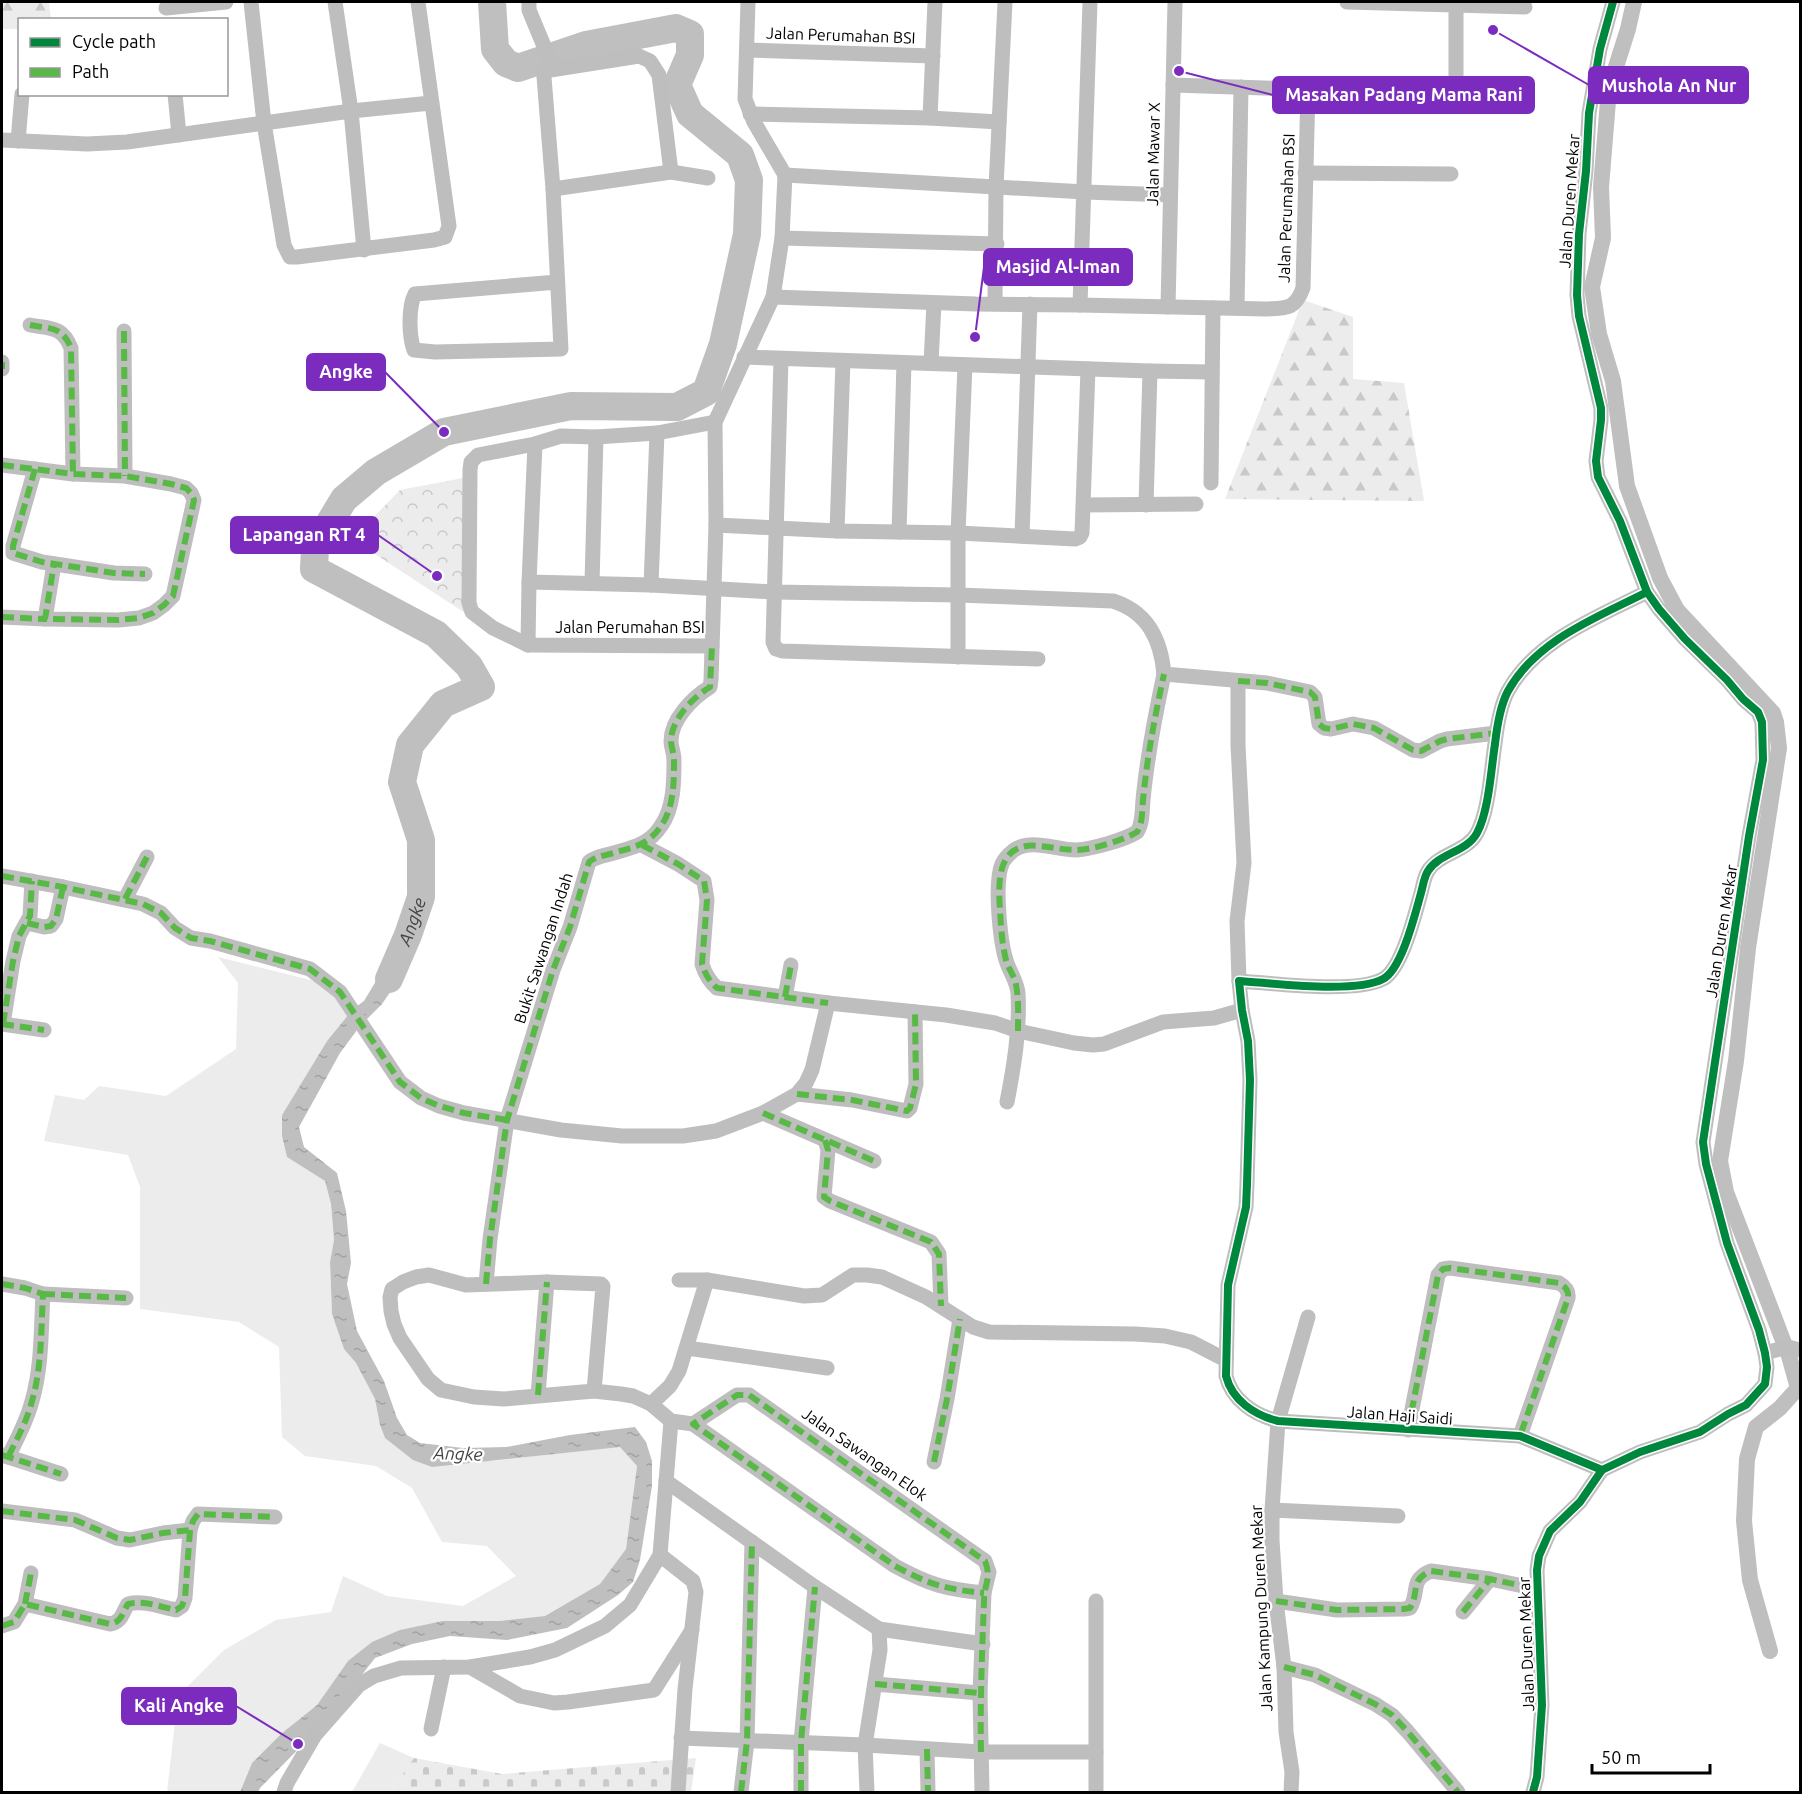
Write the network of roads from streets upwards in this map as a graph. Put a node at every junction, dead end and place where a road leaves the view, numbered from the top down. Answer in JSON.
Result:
{"nodes":[{"id":1,"x":225,"y":2,"type":"edge"},
{"id":2,"x":251,"y":2,"type":"edge"},
{"id":3,"x":335,"y":2,"type":"edge"},
{"id":4,"x":417,"y":2,"type":"edge"},
{"id":5,"x":529,"y":2,"type":"edge"},
{"id":6,"x":748,"y":2,"type":"edge"},
{"id":7,"x":934,"y":2,"type":"edge"},
{"id":8,"x":1005,"y":2,"type":"edge"},
{"id":9,"x":1090,"y":2,"type":"edge"},
{"id":10,"x":1175,"y":2,"type":"edge"},
{"id":11,"x":1347,"y":2,"type":"edge"},
{"id":12,"x":1612,"y":2,"type":"edge"},
{"id":13,"x":1456,"y":6,"type":"junction"},
{"id":14,"x":1525,"y":7,"type":"dead end"},
{"id":15,"x":167,"y":10,"type":"edge"},
{"id":16,"x":748,"y":50,"type":"junction"},
{"id":17,"x":933,"y":56,"type":"junction"},
{"id":18,"x":548,"y":67,"type":"junction"},
{"id":19,"x":1173,"y":85,"type":"junction"},
{"id":20,"x":1240,"y":87,"type":"junction"},
{"id":21,"x":1308,"y":89,"type":"junction"},
{"id":22,"x":1456,"y":94,"type":"junction"},
{"id":23,"x":22,"y":96,"type":"edge"},
{"id":24,"x":175,"y":96,"type":"edge"},
{"id":25,"x":1521,"y":96,"type":"dead end"},
{"id":26,"x":431,"y":103,"type":"junction"},
{"id":27,"x":351,"y":111,"type":"junction"},
{"id":28,"x":750,"y":114,"type":"junction"},
{"id":29,"x":930,"y":118,"type":"junction"},
{"id":30,"x":999,"y":122,"type":"junction"},
{"id":31,"x":264,"y":123,"type":"junction"},
{"id":32,"x":179,"y":135,"type":"junction"},
{"id":33,"x":2,"y":140,"type":"edge"},
{"id":34,"x":18,"y":141,"type":"junction"},
{"id":35,"x":671,"y":172,"type":"junction"},
{"id":36,"x":1305,"y":173,"type":"junction"},
{"id":37,"x":1451,"y":174,"type":"dead end"},
{"id":38,"x":785,"y":176,"type":"junction"},
{"id":39,"x":708,"y":178,"type":"dead end"},
{"id":40,"x":996,"y":187,"type":"junction"},
{"id":41,"x":553,"y":189,"type":"junction"},
{"id":42,"x":1085,"y":192,"type":"junction"},
{"id":43,"x":1170,"y":195,"type":"junction"},
{"id":44,"x":782,"y":237,"type":"junction"},
{"id":45,"x":997,"y":244,"type":"junction"},
{"id":46,"x":364,"y":250,"type":"junction"},
{"id":47,"x":558,"y":282,"type":"junction"},
{"id":48,"x":773,"y":297,"type":"junction"},
{"id":49,"x":934,"y":303,"type":"junction"},
{"id":50,"x":995,"y":304,"type":"junction"},
{"id":51,"x":1030,"y":304,"type":"junction"},
{"id":52,"x":1080,"y":305,"type":"junction"},
{"id":53,"x":1168,"y":307,"type":"junction"},
{"id":54,"x":1213,"y":308,"type":"junction"},
{"id":55,"x":1237,"y":308,"type":"junction"},
{"id":56,"x":30,"y":325,"type":"dead end"},
{"id":57,"x":124,"y":331,"type":"dead end"},
{"id":58,"x":744,"y":357,"type":"junction"},
{"id":59,"x":782,"y":359,"type":"junction"},
{"id":60,"x":843,"y":361,"type":"junction"},
{"id":61,"x":904,"y":363,"type":"junction"},
{"id":62,"x":931,"y":363,"type":"junction"},
{"id":63,"x":965,"y":365,"type":"junction"},
{"id":64,"x":1027,"y":367,"type":"junction"},
{"id":65,"x":1088,"y":369,"type":"junction"},
{"id":66,"x":1150,"y":371,"type":"junction"},
{"id":67,"x":1212,"y":372,"type":"junction"},
{"id":68,"x":715,"y":422,"type":"junction"},
{"id":69,"x":657,"y":434,"type":"junction"},
{"id":70,"x":596,"y":437,"type":"junction"},
{"id":71,"x":535,"y":444,"type":"junction"},
{"id":72,"x":2,"y":465,"type":"edge"},
{"id":73,"x":35,"y":470,"type":"junction"},
{"id":74,"x":73,"y":474,"type":"junction"},
{"id":75,"x":125,"y":476,"type":"junction"},
{"id":76,"x":1211,"y":483,"type":"dead end"},
{"id":77,"x":1196,"y":504,"type":"dead end"},
{"id":78,"x":1084,"y":505,"type":"junction"},
{"id":79,"x":1146,"y":505,"type":"junction"},
{"id":80,"x":716,"y":525,"type":"junction"},
{"id":81,"x":776,"y":527,"type":"junction"},
{"id":82,"x":837,"y":531,"type":"junction"},
{"id":83,"x":899,"y":532,"type":"junction"},
{"id":84,"x":958,"y":532,"type":"junction"},
{"id":85,"x":1022,"y":536,"type":"junction"},
{"id":86,"x":54,"y":564,"type":"junction"},
{"id":87,"x":145,"y":574,"type":"dead end"},
{"id":88,"x":529,"y":582,"type":"junction"},
{"id":89,"x":592,"y":583,"type":"junction"},
{"id":90,"x":651,"y":585,"type":"junction"},
{"id":91,"x":714,"y":588,"type":"junction"},
{"id":92,"x":774,"y":592,"type":"junction"},
{"id":93,"x":1647,"y":592,"type":"junction"},
{"id":94,"x":958,"y":595,"type":"junction"},
{"id":95,"x":2,"y":617,"type":"edge"},
{"id":96,"x":45,"y":619,"type":"junction"},
{"id":97,"x":528,"y":645,"type":"junction"},
{"id":98,"x":712,"y":646,"type":"junction"},
{"id":99,"x":958,"y":657,"type":"junction"},
{"id":100,"x":1038,"y":659,"type":"dead end"},
{"id":101,"x":1164,"y":674,"type":"junction"},
{"id":102,"x":1238,"y":681,"type":"junction"},
{"id":103,"x":1496,"y":733,"type":"junction"},
{"id":104,"x":642,"y":845,"type":"junction"},
{"id":105,"x":147,"y":857,"type":"dead end"},
{"id":106,"x":2,"y":876,"type":"edge"},
{"id":107,"x":32,"y":881,"type":"junction"},
{"id":108,"x":63,"y":887,"type":"junction"},
{"id":109,"x":125,"y":899,"type":"junction"},
{"id":110,"x":27,"y":923,"type":"junction"},
{"id":111,"x":790,"y":965,"type":"dead end"},
{"id":112,"x":1239,"y":981,"type":"junction"},
{"id":113,"x":785,"y":998,"type":"junction"},
{"id":114,"x":828,"y":1003,"type":"junction"},
{"id":115,"x":1242,"y":1010,"type":"junction"},
{"id":116,"x":915,"y":1012,"type":"junction"},
{"id":117,"x":2,"y":1024,"type":"edge"},
{"id":118,"x":44,"y":1030,"type":"dead end"},
{"id":119,"x":1018,"y":1031,"type":"junction"},
{"id":120,"x":797,"y":1094,"type":"junction"},
{"id":121,"x":1007,"y":1102,"type":"dead end"},
{"id":122,"x":764,"y":1113,"type":"junction"},
{"id":123,"x":507,"y":1120,"type":"junction"},
{"id":124,"x":825,"y":1140,"type":"junction"},
{"id":125,"x":874,"y":1161,"type":"dead end"},
{"id":126,"x":679,"y":1280,"type":"dead end"},
{"id":127,"x":707,"y":1280,"type":"junction"},
{"id":128,"x":547,"y":1282,"type":"junction"},
{"id":129,"x":2,"y":1284,"type":"edge"},
{"id":130,"x":486,"y":1284,"type":"junction"},
{"id":131,"x":43,"y":1294,"type":"junction"},
{"id":132,"x":126,"y":1298,"type":"dead end"},
{"id":133,"x":941,"y":1306,"type":"junction"},
{"id":134,"x":1308,"y":1317,"type":"dead end"},
{"id":135,"x":960,"y":1318,"type":"junction"},
{"id":136,"x":687,"y":1348,"type":"junction"},
{"id":137,"x":1794,"y":1348,"type":"edge"},
{"id":138,"x":1767,"y":1352,"type":"junction"},
{"id":139,"x":1226,"y":1360,"type":"junction"},
{"id":140,"x":827,"y":1368,"type":"dead end"},
{"id":141,"x":594,"y":1392,"type":"junction"},
{"id":142,"x":538,"y":1395,"type":"junction"},
{"id":143,"x":651,"y":1404,"type":"junction"},
{"id":144,"x":671,"y":1421,"type":"junction"},
{"id":145,"x":1278,"y":1421,"type":"junction"},
{"id":146,"x":693,"y":1424,"type":"junction"},
{"id":147,"x":1408,"y":1430,"type":"junction"},
{"id":148,"x":1520,"y":1436,"type":"junction"},
{"id":149,"x":5,"y":1456,"type":"edge"},
{"id":150,"x":934,"y":1462,"type":"dead end"},
{"id":151,"x":1602,"y":1470,"type":"junction"},
{"id":152,"x":61,"y":1474,"type":"dead end"},
{"id":153,"x":666,"y":1481,"type":"junction"},
{"id":154,"x":1272,"y":1510,"type":"junction"},
{"id":155,"x":2,"y":1511,"type":"edge"},
{"id":156,"x":1398,"y":1516,"type":"dead end"},
{"id":157,"x":275,"y":1517,"type":"dead end"},
{"id":158,"x":190,"y":1530,"type":"junction"},
{"id":159,"x":752,"y":1542,"type":"junction"},
{"id":160,"x":660,"y":1555,"type":"junction"},
{"id":161,"x":31,"y":1573,"type":"dead end"},
{"id":162,"x":1490,"y":1579,"type":"junction"},
{"id":163,"x":814,"y":1587,"type":"junction"},
{"id":164,"x":1537,"y":1589,"type":"junction"},
{"id":165,"x":984,"y":1593,"type":"junction"},
{"id":166,"x":1096,"y":1601,"type":"dead end"},
{"id":167,"x":1276,"y":1601,"type":"junction"},
{"id":168,"x":25,"y":1604,"type":"junction"},
{"id":169,"x":1463,"y":1612,"type":"dead end"},
{"id":170,"x":2,"y":1626,"type":"edge"},
{"id":171,"x":879,"y":1629,"type":"junction"},
{"id":172,"x":692,"y":1630,"type":"junction"},
{"id":173,"x":983,"y":1644,"type":"junction"},
{"id":174,"x":470,"y":1667,"type":"junction"},
{"id":175,"x":1284,"y":1667,"type":"junction"},
{"id":176,"x":444,"y":1668,"type":"junction"},
{"id":177,"x":875,"y":1684,"type":"junction"},
{"id":178,"x":685,"y":1689,"type":"junction"},
{"id":179,"x":654,"y":1690,"type":"junction"},
{"id":180,"x":980,"y":1692,"type":"junction"},
{"id":181,"x":431,"y":1729,"type":"dead end"},
{"id":182,"x":681,"y":1738,"type":"junction"},
{"id":183,"x":747,"y":1741,"type":"junction"},
{"id":184,"x":801,"y":1742,"type":"junction"},
{"id":185,"x":865,"y":1745,"type":"junction"},
{"id":186,"x":927,"y":1749,"type":"junction"},
{"id":187,"x":981,"y":1752,"type":"junction"},
{"id":188,"x":1096,"y":1752,"type":"junction"},
{"id":189,"x":284,"y":1792,"type":"edge"},
{"id":190,"x":678,"y":1792,"type":"edge"},
{"id":191,"x":741,"y":1792,"type":"edge"},
{"id":192,"x":801,"y":1792,"type":"edge"},
{"id":193,"x":867,"y":1792,"type":"edge"},
{"id":194,"x":928,"y":1792,"type":"edge"},
{"id":195,"x":982,"y":1792,"type":"edge"},
{"id":196,"x":1096,"y":1792,"type":"edge"},
{"id":197,"x":1292,"y":1792,"type":"edge"},
{"id":198,"x":1458,"y":1792,"type":"edge"},
{"id":199,"x":1533,"y":1792,"type":"edge"}],
"edges":[{"from":1,"to":15,"type":"street"},
{"from":2,"to":31,"type":"street"},
{"from":3,"to":27,"type":"street"},
{"from":4,"to":26,"type":"street"},
{"from":5,"to":18,"type":"street"},
{"from":6,"to":16,"type":"street","name":"Jalan Perumahan BSI"},
{"from":7,"to":17,"type":"street","name":"Jalan Perumahan BSI"},
{"from":8,"to":30,"type":"street"},
{"from":9,"to":42,"type":"street"},
{"from":10,"to":19,"type":"street","name":"Jalan Mawar X"},
{"from":11,"to":13,"type":"street"},
{"from":12,"to":93,"type":"street","name":"Jalan Duren Mekar"},
{"from":13,"to":14,"type":"street"},
{"from":13,"to":22,"type":"street"},
{"from":16,"to":17,"type":"street","name":"Jalan Perumahan BSI"},
{"from":16,"to":28,"type":"street","name":"Jalan Perumahan BSI"},
{"from":17,"to":29,"type":"street","name":"Jalan Perumahan BSI"},
{"from":18,"to":35,"type":"street"},
{"from":18,"to":41,"type":"street"},
{"from":19,"to":20,"type":"street"},
{"from":19,"to":43,"type":"street","name":"Jalan Mawar X"},
{"from":20,"to":21,"type":"street"},
{"from":20,"to":55,"type":"street"},
{"from":21,"to":22,"type":"street"},
{"from":21,"to":36,"type":"street","name":"Jalan Perumahan BSI"},
{"from":22,"to":25,"type":"street"},
{"from":23,"to":34,"type":"street"},
{"from":24,"to":32,"type":"street"},
{"from":26,"to":27,"type":"street"},
{"from":26,"to":46,"type":"street"},
{"from":27,"to":31,"type":"street"},
{"from":27,"to":46,"type":"street"},
{"from":28,"to":29,"type":"street"},
{"from":28,"to":38,"type":"street"},
{"from":29,"to":30,"type":"street"},
{"from":30,"to":40,"type":"street"},
{"from":31,"to":32,"type":"street"},
{"from":31,"to":46,"type":"street"},
{"from":32,"to":34,"type":"street"},
{"from":33,"to":34,"type":"street"},
{"from":35,"to":39,"type":"street"},
{"from":35,"to":41,"type":"street"},
{"from":36,"to":37,"type":"street"},
{"from":36,"to":55,"type":"street","name":"Jalan Perumahan BSI"},
{"from":38,"to":40,"type":"street"},
{"from":38,"to":44,"type":"street","name":"Jalan Perumahan BSI"},
{"from":40,"to":42,"type":"street"},
{"from":40,"to":45,"type":"street"},
{"from":41,"to":47,"type":"street"},
{"from":42,"to":43,"type":"street"},
{"from":42,"to":52,"type":"street"},
{"from":43,"to":53,"type":"street","name":"Jalan Mawar X"},
{"from":44,"to":45,"type":"street"},
{"from":44,"to":48,"type":"street","name":"Jalan Perumahan BSI"},
{"from":45,"to":50,"type":"street"},
{"from":47,"to":47,"type":"street"},
{"from":48,"to":49,"type":"street","name":"Jalan Perumahan BSI"},
{"from":48,"to":58,"type":"street","name":"Jalan Perumahan BSI"},
{"from":49,"to":50,"type":"street","name":"Jalan Perumahan BSI"},
{"from":49,"to":62,"type":"street"},
{"from":50,"to":51,"type":"street","name":"Jalan Perumahan BSI"},
{"from":51,"to":52,"type":"street","name":"Jalan Perumahan BSI"},
{"from":51,"to":64,"type":"street"},
{"from":52,"to":53,"type":"street","name":"Jalan Perumahan BSI"},
{"from":53,"to":54,"type":"street","name":"Jalan Perumahan BSI"},
{"from":54,"to":55,"type":"street","name":"Jalan Perumahan BSI"},
{"from":54,"to":67,"type":"street"},
{"from":56,"to":74,"type":"street"},
{"from":57,"to":75,"type":"street"},
{"from":58,"to":59,"type":"street"},
{"from":58,"to":68,"type":"street","name":"Jalan Perumahan BSI"},
{"from":59,"to":60,"type":"street"},
{"from":59,"to":81,"type":"street"},
{"from":60,"to":61,"type":"street"},
{"from":60,"to":82,"type":"street"},
{"from":61,"to":62,"type":"street"},
{"from":61,"to":83,"type":"street"},
{"from":62,"to":63,"type":"street"},
{"from":63,"to":64,"type":"street"},
{"from":63,"to":84,"type":"street"},
{"from":64,"to":65,"type":"street"},
{"from":64,"to":85,"type":"street"},
{"from":65,"to":66,"type":"street"},
{"from":65,"to":78,"type":"street"},
{"from":66,"to":67,"type":"street"},
{"from":66,"to":79,"type":"street"},
{"from":67,"to":76,"type":"street"},
{"from":68,"to":69,"type":"street","name":"Jalan Perumahan BSI"},
{"from":68,"to":80,"type":"street","name":"Jalan Perumahan BSI"},
{"from":69,"to":70,"type":"street","name":"Jalan Perumahan BSI"},
{"from":69,"to":90,"type":"street"},
{"from":70,"to":71,"type":"street","name":"Jalan Perumahan BSI"},
{"from":70,"to":89,"type":"street"},
{"from":71,"to":88,"type":"street"},
{"from":71,"to":97,"type":"street","name":"Jalan Perumahan BSI"},
{"from":72,"to":73,"type":"street"},
{"from":73,"to":74,"type":"street"},
{"from":73,"to":86,"type":"street"},
{"from":74,"to":75,"type":"street"},
{"from":75,"to":96,"type":"street"},
{"from":77,"to":79,"type":"street"},
{"from":78,"to":79,"type":"street"},
{"from":78,"to":85,"type":"street"},
{"from":80,"to":81,"type":"street"},
{"from":80,"to":91,"type":"street","name":"Jalan Perumahan BSI"},
{"from":81,"to":82,"type":"street"},
{"from":81,"to":92,"type":"street"},
{"from":82,"to":83,"type":"street"},
{"from":83,"to":84,"type":"street"},
{"from":84,"to":85,"type":"street"},
{"from":84,"to":94,"type":"street"},
{"from":86,"to":87,"type":"street"},
{"from":86,"to":96,"type":"street"},
{"from":88,"to":89,"type":"street"},
{"from":88,"to":97,"type":"street"},
{"from":89,"to":90,"type":"street"},
{"from":90,"to":91,"type":"street"},
{"from":91,"to":92,"type":"street"},
{"from":91,"to":98,"type":"street","name":"Jalan Perumahan BSI"},
{"from":92,"to":94,"type":"street"},
{"from":92,"to":99,"type":"street"},
{"from":93,"to":103,"type":"street"},
{"from":93,"to":138,"type":"street","name":"Jalan Duren Mekar"},
{"from":94,"to":99,"type":"street"},
{"from":94,"to":101,"type":"street"},
{"from":95,"to":96,"type":"street"},
{"from":97,"to":98,"type":"street","name":"Jalan Perumahan BSI"},
{"from":98,"to":104,"type":"street"},
{"from":99,"to":100,"type":"street"},
{"from":101,"to":102,"type":"street"},
{"from":101,"to":119,"type":"street"},
{"from":102,"to":103,"type":"street"},
{"from":102,"to":112,"type":"street"},
{"from":103,"to":112,"type":"street"},
{"from":104,"to":113,"type":"street"},
{"from":104,"to":123,"type":"street","name":"Bukit Sawangan Indah"},
{"from":105,"to":109,"type":"street"},
{"from":106,"to":107,"type":"street"},
{"from":107,"to":108,"type":"street"},
{"from":107,"to":110,"type":"street"},
{"from":108,"to":109,"type":"street"},
{"from":108,"to":110,"type":"street"},
{"from":109,"to":123,"type":"street"},
{"from":110,"to":117,"type":"street"},
{"from":111,"to":113,"type":"street"},
{"from":112,"to":115,"type":"street"},
{"from":113,"to":114,"type":"street"},
{"from":114,"to":116,"type":"street"},
{"from":114,"to":120,"type":"street"},
{"from":115,"to":119,"type":"street"},
{"from":115,"to":139,"type":"street"},
{"from":116,"to":119,"type":"street"},
{"from":116,"to":120,"type":"street"},
{"from":117,"to":118,"type":"street"},
{"from":119,"to":121,"type":"street"},
{"from":120,"to":122,"type":"street"},
{"from":122,"to":123,"type":"street"},
{"from":122,"to":124,"type":"street"},
{"from":123,"to":130,"type":"street","name":"Bukit Sawangan Indah"},
{"from":124,"to":125,"type":"street"},
{"from":124,"to":133,"type":"street"},
{"from":126,"to":127,"type":"street"},
{"from":127,"to":133,"type":"street"},
{"from":127,"to":136,"type":"street"},
{"from":128,"to":130,"type":"street"},
{"from":128,"to":141,"type":"street"},
{"from":128,"to":142,"type":"street"},
{"from":129,"to":131,"type":"street"},
{"from":130,"to":142,"type":"street"},
{"from":131,"to":132,"type":"street"},
{"from":131,"to":149,"type":"street"},
{"from":133,"to":135,"type":"street"},
{"from":134,"to":145,"type":"street","name":"Jalan Kampung Duren Mekar"},
{"from":135,"to":139,"type":"street"},
{"from":135,"to":150,"type":"street"},
{"from":136,"to":140,"type":"street"},
{"from":136,"to":143,"type":"street"},
{"from":137,"to":138,"type":"street"},
{"from":138,"to":151,"type":"street","name":"Jalan Duren Mekar"},
{"from":139,"to":145,"type":"street","name":"Jalan Haji Saidi"},
{"from":141,"to":142,"type":"street"},
{"from":141,"to":143,"type":"street"},
{"from":143,"to":144,"type":"street"},
{"from":144,"to":146,"type":"street"},
{"from":144,"to":153,"type":"street"},
{"from":145,"to":147,"type":"street","name":"Jalan Haji Saidi"},
{"from":145,"to":154,"type":"street","name":"Jalan Kampung Duren Mekar"},
{"from":146,"to":165,"type":"street"},
{"from":146,"to":165,"type":"street","name":"Jalan Sawangan Elok"},
{"from":147,"to":148,"type":"street","name":"Jalan Haji Saidi"},
{"from":147,"to":148,"type":"street"},
{"from":148,"to":151,"type":"street","name":"Jalan Haji Saidi"},
{"from":149,"to":152,"type":"street"},
{"from":151,"to":164,"type":"street","name":"Jalan Duren Mekar"},
{"from":153,"to":159,"type":"street"},
{"from":153,"to":160,"type":"street"},
{"from":154,"to":156,"type":"street"},
{"from":154,"to":167,"type":"street","name":"Jalan Kampung Duren Mekar"},
{"from":155,"to":158,"type":"street"},
{"from":157,"to":158,"type":"street"},
{"from":158,"to":168,"type":"street"},
{"from":159,"to":163,"type":"street"},
{"from":159,"to":183,"type":"street"},
{"from":160,"to":172,"type":"street"},
{"from":160,"to":174,"type":"street"},
{"from":161,"to":168,"type":"street"},
{"from":162,"to":164,"type":"street"},
{"from":162,"to":167,"type":"street"},
{"from":162,"to":169,"type":"street"},
{"from":163,"to":171,"type":"street"},
{"from":163,"to":184,"type":"street"},
{"from":164,"to":199,"type":"street","name":"Jalan Duren Mekar"},
{"from":165,"to":173,"type":"street","name":"Jalan Sawangan Elok"},
{"from":166,"to":188,"type":"street"},
{"from":167,"to":175,"type":"street","name":"Jalan Kampung Duren Mekar"},
{"from":168,"to":170,"type":"street"},
{"from":171,"to":173,"type":"street"},
{"from":171,"to":177,"type":"street"},
{"from":172,"to":178,"type":"street"},
{"from":172,"to":179,"type":"street"},
{"from":173,"to":180,"type":"street","name":"Jalan Sawangan Elok"},
{"from":174,"to":176,"type":"street"},
{"from":174,"to":179,"type":"street"},
{"from":175,"to":197,"type":"street","name":"Jalan Kampung Duren Mekar"},
{"from":175,"to":198,"type":"street"},
{"from":176,"to":181,"type":"street"},
{"from":176,"to":189,"type":"street"},
{"from":177,"to":180,"type":"street"},
{"from":177,"to":185,"type":"street"},
{"from":178,"to":179,"type":"street"},
{"from":178,"to":182,"type":"street"},
{"from":180,"to":187,"type":"street","name":"Jalan Sawangan Elok"},
{"from":182,"to":183,"type":"street"},
{"from":182,"to":190,"type":"street"},
{"from":183,"to":184,"type":"street"},
{"from":183,"to":191,"type":"street"},
{"from":184,"to":185,"type":"street"},
{"from":184,"to":192,"type":"street"},
{"from":185,"to":186,"type":"street"},
{"from":185,"to":193,"type":"street"},
{"from":186,"to":187,"type":"street"},
{"from":186,"to":194,"type":"street"},
{"from":187,"to":188,"type":"street"},
{"from":187,"to":195,"type":"street","name":"Jalan Sawangan Elok"},
{"from":188,"to":196,"type":"street"}]}
